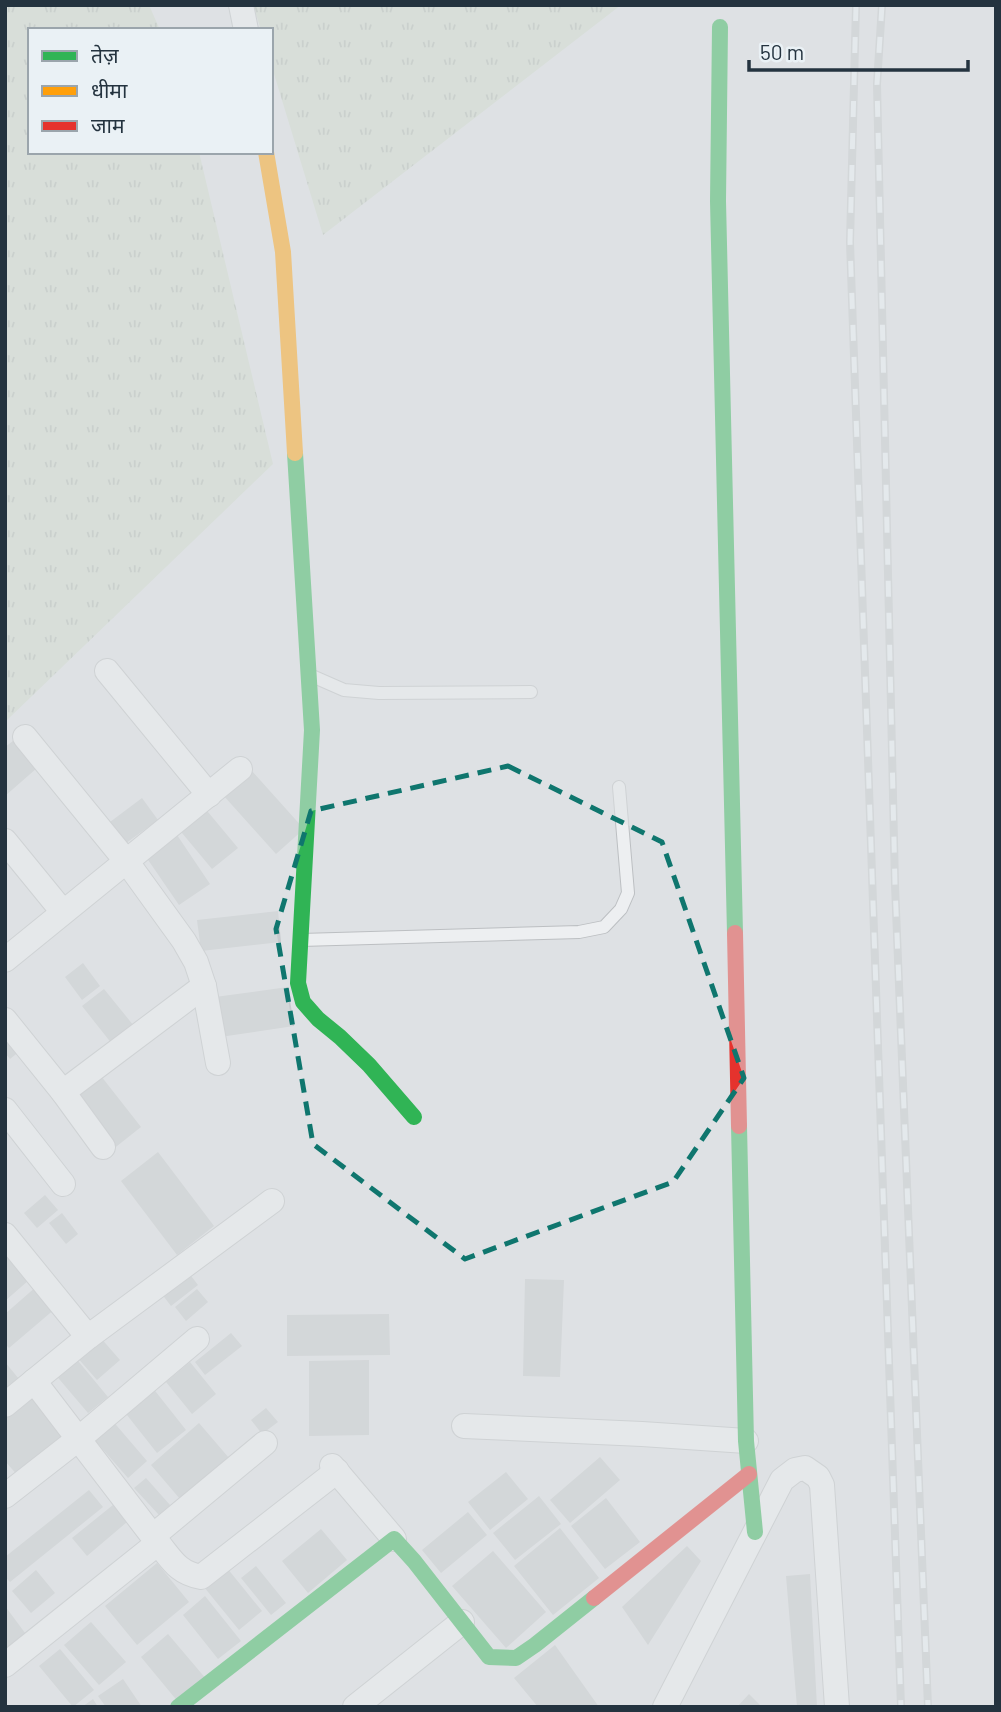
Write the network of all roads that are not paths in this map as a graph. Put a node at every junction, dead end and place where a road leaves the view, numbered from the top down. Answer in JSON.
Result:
{"nodes":[{"id":1,"x":241,"y":5,"type":"edge"},
{"id":2,"x":720,"y":27,"type":"dead end"},
{"id":3,"x":246,"y":28,"type":"edge"},
{"id":4,"x":266,"y":154,"type":"edge"},
{"id":5,"x":107,"y":671,"type":"dead end"},
{"id":6,"x":308,"y":674,"type":"junction"},
{"id":7,"x":531,"y":692,"type":"dead end"},
{"id":8,"x":25,"y":737,"type":"dead end"},
{"id":9,"x":240,"y":769,"type":"dead end"},
{"id":10,"x":619,"y":787,"type":"dead end"},
{"id":11,"x":209,"y":794,"type":"junction"},
{"id":12,"x":5,"y":841,"type":"edge"},
{"id":13,"x":127,"y":862,"type":"junction"},
{"id":14,"x":63,"y":912,"type":"junction"},
{"id":15,"x":301,"y":940,"type":"junction"},
{"id":16,"x":5,"y":960,"type":"edge"},
{"id":17,"x":204,"y":986,"type":"junction"},
{"id":18,"x":5,"y":1020,"type":"edge"},
{"id":19,"x":218,"y":1063,"type":"dead end"},
{"id":20,"x":63,"y":1092,"type":"junction"},
{"id":21,"x":5,"y":1110,"type":"edge"},
{"id":22,"x":414,"y":1117,"type":"dead end"},
{"id":23,"x":103,"y":1147,"type":"dead end"},
{"id":24,"x":63,"y":1184,"type":"dead end"},
{"id":25,"x":272,"y":1201,"type":"dead end"},
{"id":26,"x":5,"y":1235,"type":"edge"},
{"id":27,"x":89,"y":1337,"type":"junction"},
{"id":28,"x":197,"y":1339,"type":"dead end"},
{"id":29,"x":34,"y":1381,"type":"junction"},
{"id":30,"x":5,"y":1405,"type":"edge"},
{"id":31,"x":464,"y":1426,"type":"dead end"},
{"id":32,"x":78,"y":1439,"type":"junction"},
{"id":33,"x":746,"y":1441,"type":"junction"},
{"id":34,"x":265,"y":1443,"type":"dead end"},
{"id":35,"x":750,"y":1474,"type":"junction"},
{"id":36,"x":5,"y":1496,"type":"edge"},
{"id":37,"x":755,"y":1532,"type":"junction"},
{"id":38,"x":155,"y":1539,"type":"junction"},
{"id":39,"x":394,"y":1539,"type":"junction"},
{"id":40,"x":462,"y":1622,"type":"junction"},
{"id":41,"x":5,"y":1665,"type":"edge"},
{"id":42,"x":178,"y":1707,"type":"edge"},
{"id":43,"x":355,"y":1707,"type":"edge"},
{"id":44,"x":665,"y":1707,"type":"edge"},
{"id":45,"x":837,"y":1707,"type":"edge"}],
"edges":[{"from":1,"to":3,"type":"street"},
{"from":2,"to":33,"type":"street"},
{"from":4,"to":6,"type":"street"},
{"from":5,"to":11,"type":"street"},
{"from":6,"to":7,"type":"lane"},
{"from":6,"to":15,"type":"street"},
{"from":8,"to":13,"type":"street"},
{"from":9,"to":11,"type":"street"},
{"from":10,"to":15,"type":"lane"},
{"from":11,"to":13,"type":"street"},
{"from":12,"to":14,"type":"street"},
{"from":13,"to":14,"type":"street"},
{"from":13,"to":17,"type":"street"},
{"from":14,"to":16,"type":"street"},
{"from":15,"to":22,"type":"street"},
{"from":17,"to":19,"type":"street"},
{"from":17,"to":20,"type":"street"},
{"from":18,"to":20,"type":"street"},
{"from":20,"to":23,"type":"street"},
{"from":21,"to":24,"type":"street"},
{"from":25,"to":27,"type":"street"},
{"from":26,"to":27,"type":"street"},
{"from":27,"to":29,"type":"street"},
{"from":28,"to":32,"type":"street"},
{"from":29,"to":30,"type":"street"},
{"from":29,"to":32,"type":"street"},
{"from":31,"to":33,"type":"street"},
{"from":32,"to":36,"type":"street"},
{"from":32,"to":38,"type":"street"},
{"from":33,"to":35,"type":"street"},
{"from":34,"to":38,"type":"street"},
{"from":35,"to":37,"type":"street"},
{"from":35,"to":40,"type":"street"},
{"from":37,"to":44,"type":"street"},
{"from":37,"to":45,"type":"street"},
{"from":38,"to":39,"type":"street"},
{"from":38,"to":41,"type":"street"},
{"from":39,"to":40,"type":"street"},
{"from":39,"to":42,"type":"street"},
{"from":40,"to":43,"type":"street"}]}
